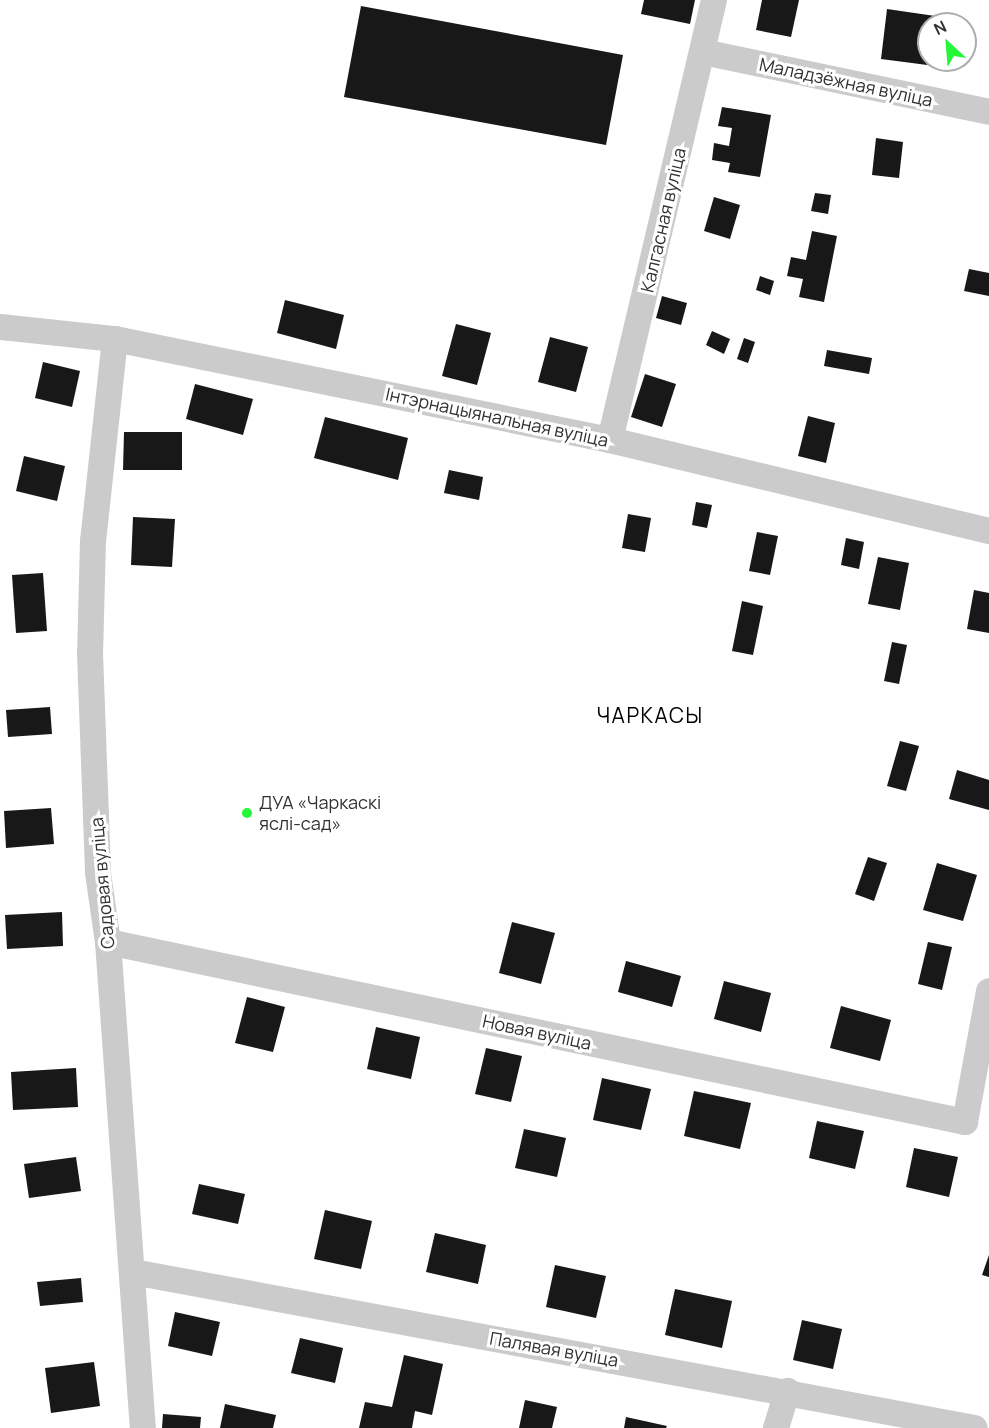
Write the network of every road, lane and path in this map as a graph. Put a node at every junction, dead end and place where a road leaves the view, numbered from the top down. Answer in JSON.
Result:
{"nodes":[{"id":1,"x":714,"y":0,"type":"edge"},
{"id":2,"x":703,"y":52,"type":"junction"},
{"id":3,"x":989,"y":112,"type":"edge"},
{"id":4,"x":0,"y":327,"type":"edge"},
{"id":5,"x":115,"y":339,"type":"junction"},
{"id":6,"x":610,"y":440,"type":"junction"},
{"id":7,"x":989,"y":531,"type":"edge"},
{"id":8,"x":108,"y":942,"type":"junction"},
{"id":9,"x":989,"y":991,"type":"edge"},
{"id":10,"x":132,"y":1272,"type":"junction"},
{"id":11,"x":787,"y":1391,"type":"junction"},
{"id":12,"x":143,"y":1428,"type":"edge"},
{"id":13,"x":776,"y":1428,"type":"edge"},
{"id":14,"x":975,"y":1428,"type":"edge"}],
"edges":[{"from":1,"to":2,"type":"street","name":"Калгасная вуліца"},
{"from":2,"to":3,"type":"street","name":"Маладзёжная вуліца"},
{"from":2,"to":6,"type":"street","name":"Калгасная вуліца"},
{"from":4,"to":5,"type":"street","name":"Інтэрнацыянальная вуліца"},
{"from":5,"to":6,"type":"street","name":"Інтэрнацыянальная вуліца"},
{"from":5,"to":8,"type":"street","name":"Садовая вуліца"},
{"from":6,"to":7,"type":"street","name":"Інтэрнацыянальная вуліца"},
{"from":8,"to":9,"type":"street","name":"Новая вуліца"},
{"from":8,"to":10,"type":"street","name":"Садовая вуліца"},
{"from":10,"to":11,"type":"street","name":"Палявая вуліца"},
{"from":10,"to":12,"type":"street","name":"Садовая вуліца"},
{"from":11,"to":13,"type":"street"},
{"from":11,"to":14,"type":"street","name":"Палявая вуліца"}]}
